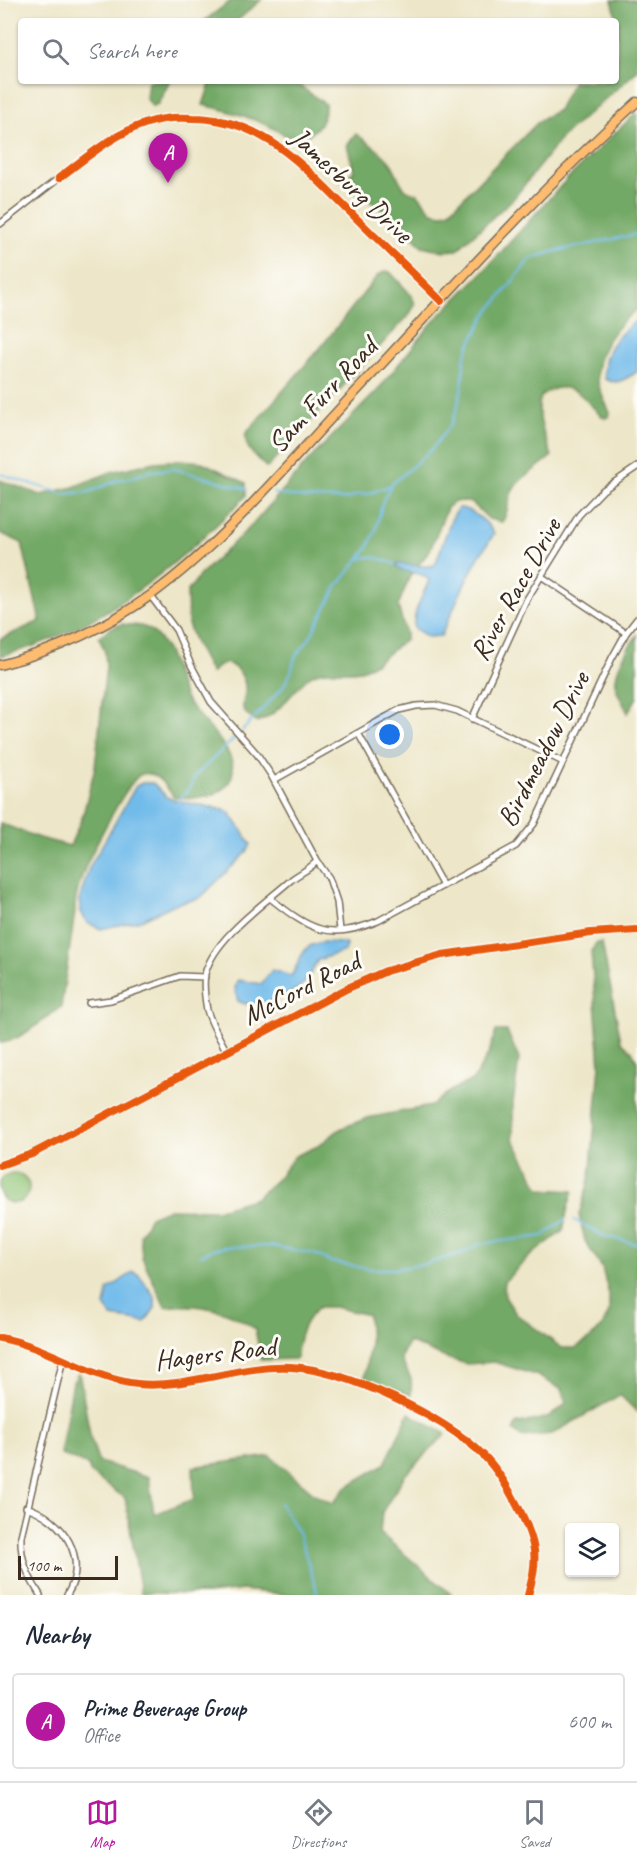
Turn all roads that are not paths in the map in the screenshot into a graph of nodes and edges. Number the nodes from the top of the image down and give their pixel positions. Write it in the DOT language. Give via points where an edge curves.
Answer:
graph roads {
  1 [pos="637,102"];
  2 [pos="0,224"];
  3 [pos="441,301"];
  4 [pos="637,467"];
  5 [pos="541,576"];
  6 [pos="150,595"];
  7 [pos="637,619"];
  8 [pos="626,633"];
  9 [pos="0,665"];
  10 [pos="472,719"];
  11 [pos="358,733"];
  12 [pos="563,762"];
  13 [pos="274,780"];
  14 [pos="317,861"];
  15 [pos="443,886"];
  16 [pos="270,898"];
  17 [pos="340,930"];
  18 [pos="637,930"];
  19 [pos="205,977"];
  20 [pos="89,1003"];
  21 [pos="227,1052"];
  22 [pos="0,1157"];
  23 [pos="10,1161"];
  24 [pos="0,1165"];
  25 [pos="0,1338"];
  26 [pos="63,1359"];
  27 [pos="26,1507"];
  28 [pos="40,1595"];
  29 [pos="67,1595"];
  30 [pos="528,1595"];
  1 -- 3 [label="main road, Sam Furr Road"];
  2 -- 3 [label="street, Jamesburg Drive" via="104,143 125,132 176,117 217,119 249,129 282,148"];
  3 -- 6 [label="main road, Sam Furr Road" via="220,534"];
  4 -- 5 [label="street, River Race Drive" via="603,490 579,515"];
  5 -- 8 [label="street"];
  5 -- 10 [label="street, River Race Drive"];
  6 -- 9 [label="main road, Sam Furr Road" via="75,638"];
  6 -- 13 [label="street" via="177,630 211,702 264,762"];
  7 -- 8 [label="street, Birdmeadow Drive"];
  8 -- 12 [label="street, Birdmeadow Drive"];
  10 -- 11 [label="street" via="435,705 416,706"];
  10 -- 12 [label="street"];
  11 -- 13 [label="street"];
  11 -- 15 [label="street"];
  12 -- 15 [label="street, Birdmeadow Drive" via="534,824 516,846"];
  13 -- 14 [label="street"];
  14 -- 16 [label="street"];
  14 -- 17 [label="street" via="334,891"];
  15 -- 17 [label="street, Birdmeadow Drive" via="378,921"];
  16 -- 17 [label="street, Birdmeadow Drive" via="314,929"];
  16 -- 19 [label="street" via="222,943"];
  18 -- 21 [label="street, McCord Road" via="591,933 405,964 348,988"];
  19 -- 20 [label="street" via="180,976 111,1000"];
  19 -- 21 [label="street" via="208,1013"];
  21 -- 23 [label="street, McCord Road" via="32,1154"];
  22 -- 23 [label="street"];
  23 -- 24 [label="street, McCord Road"];
  25 -- 26 [label="street, Hagers Road" via="22,1342"];
  26 -- 27 [label="street"];
  26 -- 30 [label="street, Hagers Road" via="107,1377 141,1385 271,1368 304,1368 372,1388 406,1404 467,1441 503,1480 533,1545 534,1568"];
  27 -- 28 [label="street" via="21,1550 27,1572"];
  27 -- 29 [label="street" via="57,1524 72,1546 75,1571"];
}
